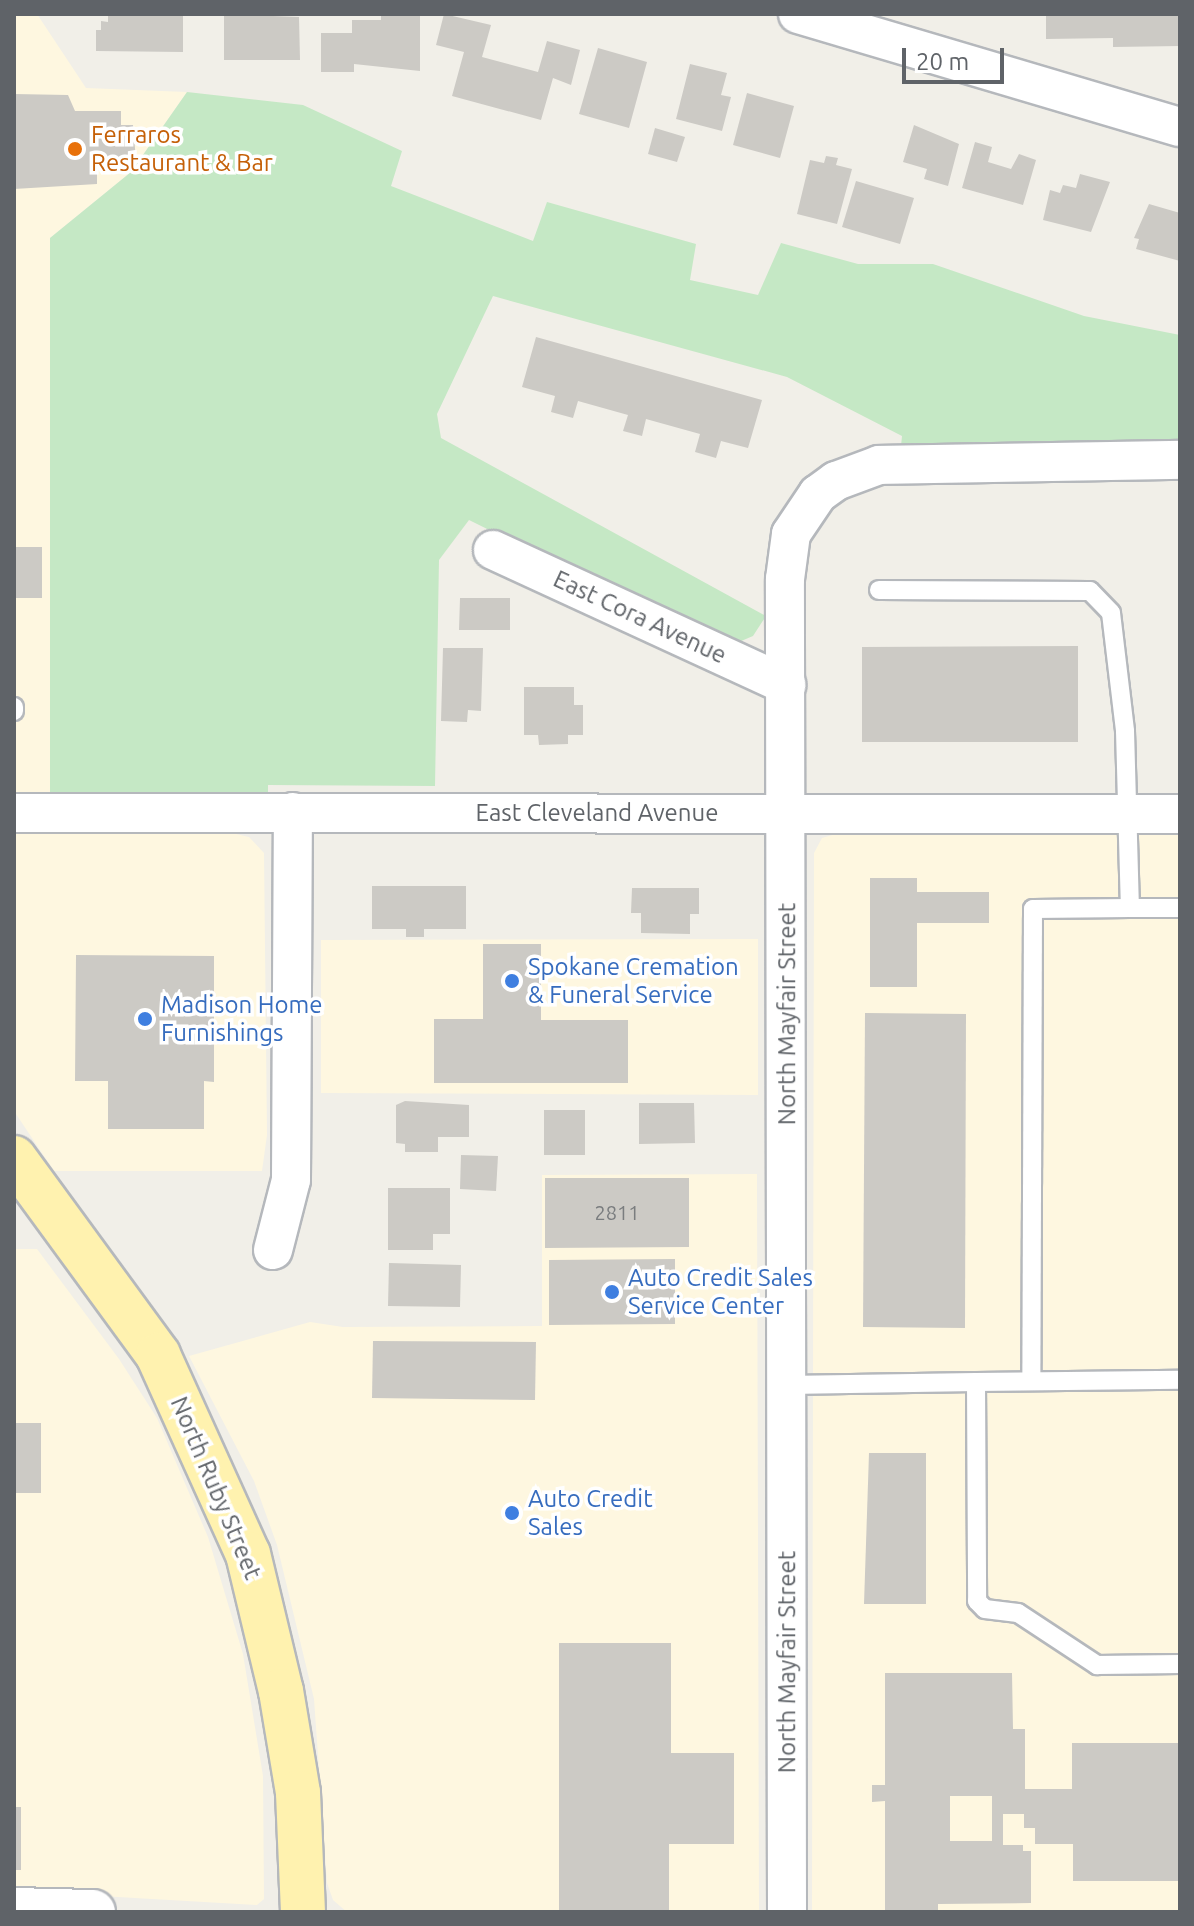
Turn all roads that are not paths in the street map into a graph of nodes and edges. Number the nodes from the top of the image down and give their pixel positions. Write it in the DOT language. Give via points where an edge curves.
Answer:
graph roads {
  1 [pos="798,14"];
  2 [pos="1180,127"];
  3 [pos="1180,460"];
  4 [pos="493,550"];
  5 [pos="879,590"];
  6 [pos="786,685"];
  7 [pos="293,812"];
  8 [pos="14,813"];
  9 [pos="787,813"];
  10 [pos="1129,814"];
  11 [pos="1180,814"];
  12 [pos="1130,908"];
  13 [pos="1180,908"];
  14 [pos="14,1158"];
  15 [pos="273,1250"];
  16 [pos="1031,1380"];
  17 [pos="1180,1380"];
  18 [pos="976,1382"];
  19 [pos="787,1385"];
  20 [pos="1180,1664"];
  21 [pos="14,1910"];
  22 [pos="93,1912"];
  23 [pos="303,1912"];
  24 [pos="787,1912"];
  1 -- 2 [label="street"];
  3 -- 6 [label="street, North Mayfair Street" via="879,465 836,481 818,494 791,534 785,579"];
  4 -- 6 [label="street, East Cora Avenue"];
  5 -- 10 [label="lane" via="1090,591 1111,613"];
  6 -- 9 [label="street, North Mayfair Street"];
  7 -- 8 [label="street, East Cleveland Avenue"];
  7 -- 9 [label="street, East Cleveland Avenue"];
  7 -- 15 [label="street" via="291,1180"];
  9 -- 10 [label="street, East Cleveland Avenue"];
  9 -- 19 [label="street, North Mayfair Street"];
  10 -- 11 [label="street, East Cleveland Avenue"];
  10 -- 12 [label="lane"];
  12 -- 13 [label="lane"];
  12 -- 16 [label="lane" via="1033,909"];
  14 -- 23 [label="main road, North Ruby Street" via="158,1355 248,1554 278,1677 298,1793"];
  16 -- 17 [label="lane"];
  16 -- 18 [label="lane"];
  18 -- 19 [label="lane"];
  18 -- 20 [label="lane" via="977,1601 985,1609 1018,1613 1097,1665"];
  19 -- 24 [label="street, North Mayfair Street"];
  21 -- 22 [label="main road"];
}
